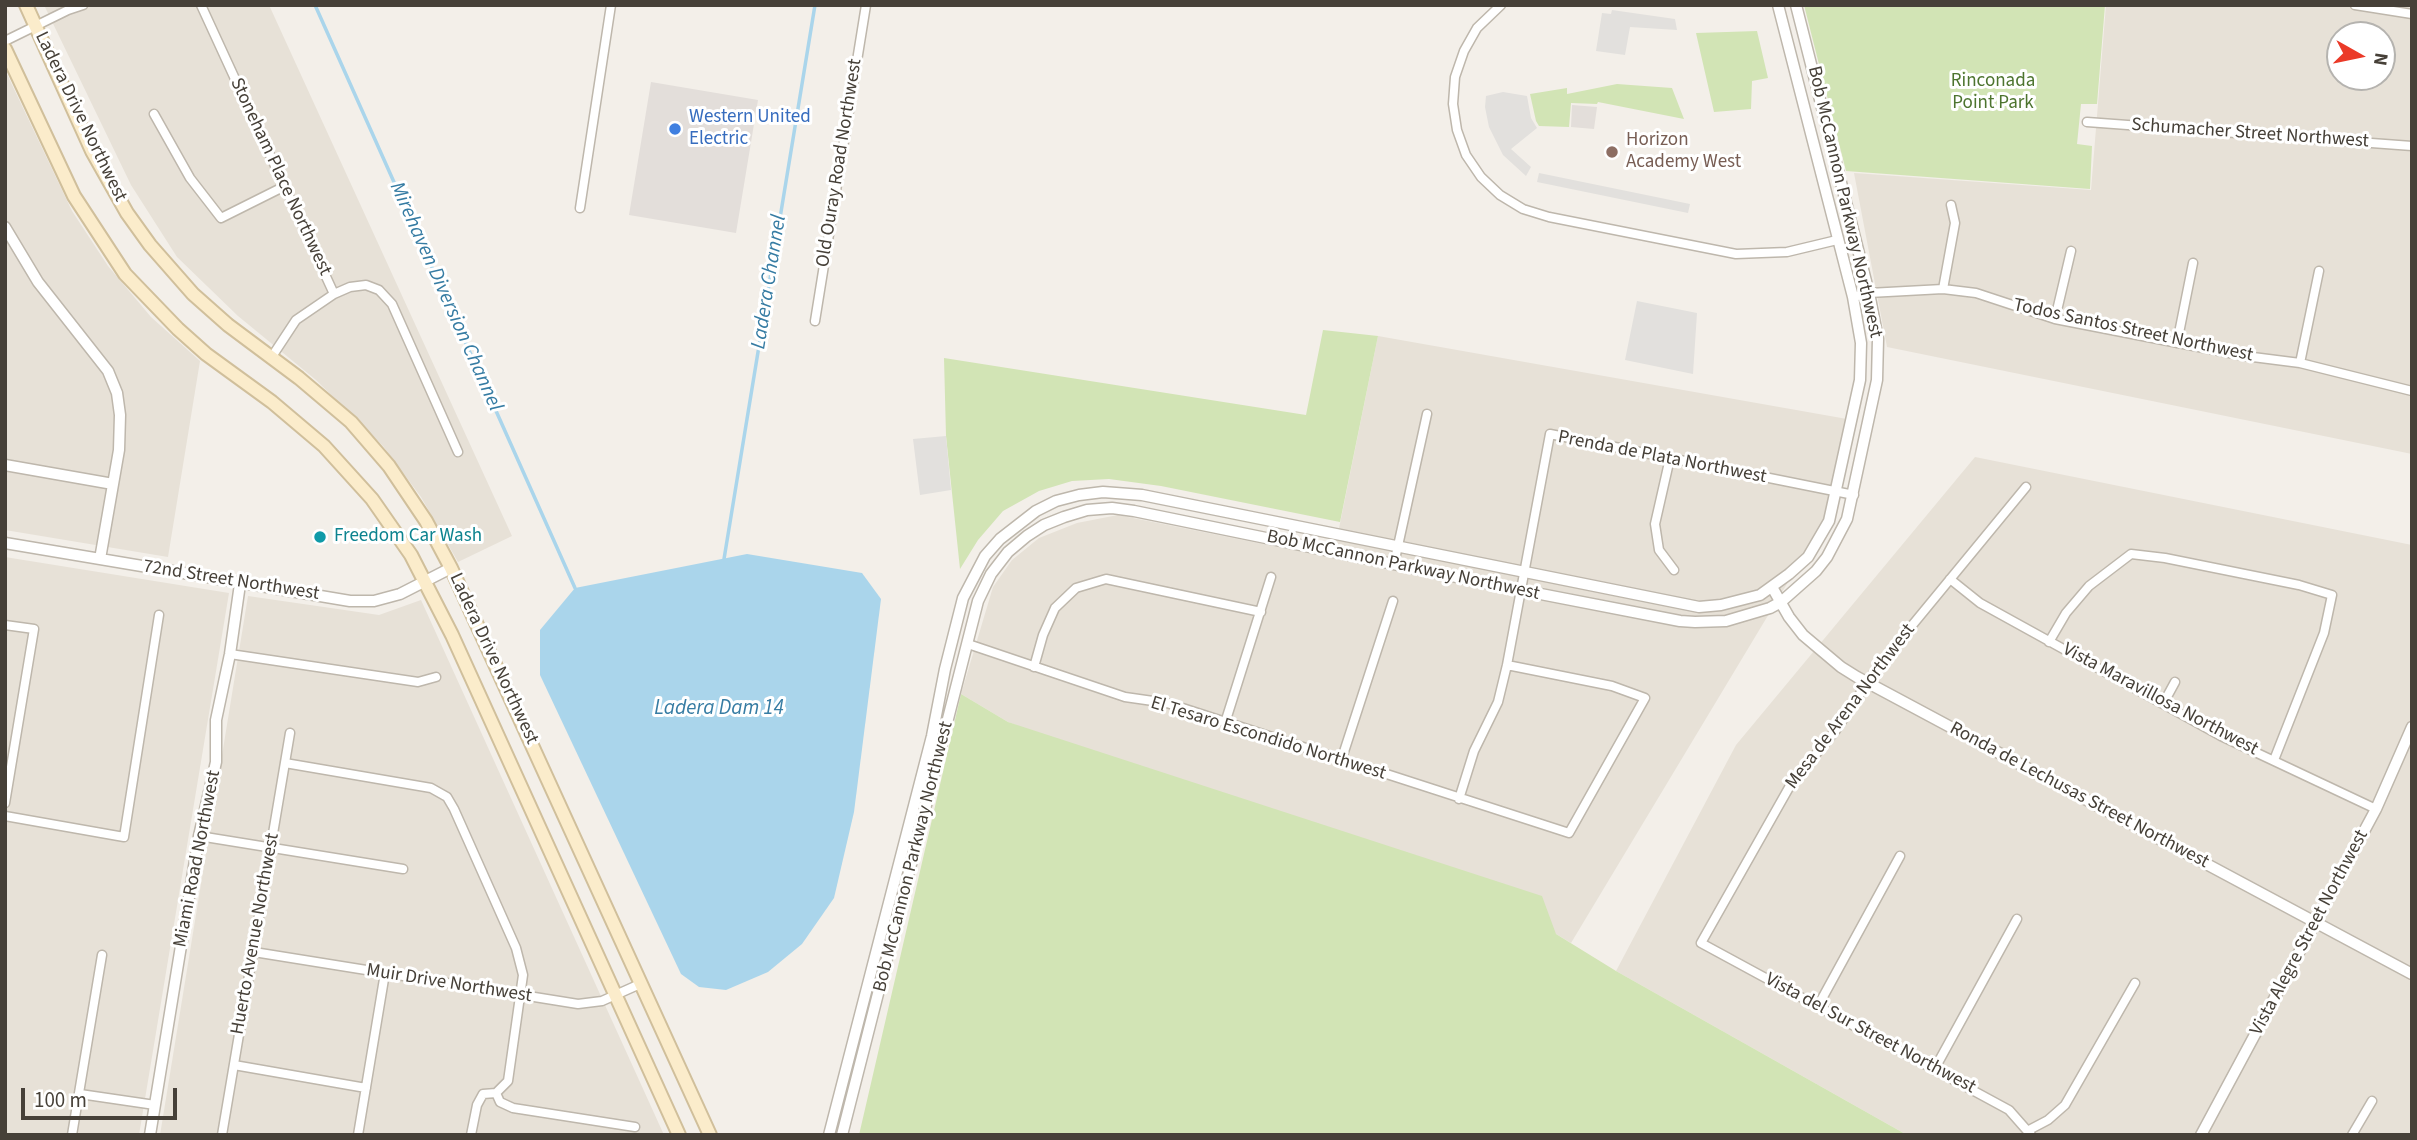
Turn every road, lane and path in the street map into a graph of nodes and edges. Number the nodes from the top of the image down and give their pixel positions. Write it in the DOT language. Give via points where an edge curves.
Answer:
graph roads {
  1 [pos="26,5"];
  2 [pos="83,5"];
  3 [pos="201,5"];
  4 [pos="611,5"];
  5 [pos="866,5"];
  6 [pos="1501,5"];
  7 [pos="1778,5"];
  8 [pos="1796,5"];
  9 [pos="2355,5"];
  10 [pos="2412,14"];
  11 [pos="35,25"];
  12 [pos="5,41"];
  13 [pos="5,49"];
  14 [pos="154,114"];
  15 [pos="2087,122"];
  16 [pos="2412,146"];
  17 [pos="283,187"];
  18 [pos="1951,205"];
  19 [pos="580,208"];
  20 [pos="5,227"];
  21 [pos="1854,236"];
  22 [pos="1838,240"];
  23 [pos="2071,251"];
  24 [pos="2193,263"];
  25 [pos="2319,271"];
  26 [pos="1943,289"];
  27 [pos="1869,293"];
  28 [pos="334,294"];
  29 [pos="1853,297"];
  30 [pos="2055,319"];
  31 [pos="815,321"];
  32 [pos="2177,343"];
  33 [pos="271,358"];
  34 [pos="2300,363"];
  35 [pos="2412,391"];
  36 [pos="1427,414"];
  37 [pos="458,452"];
  38 [pos="1670,458"];
  39 [pos="5,466"];
  40 [pos="113,484"];
  41 [pos="2026,487"];
  42 [pos="1836,492"];
  43 [pos="1854,495"];
  44 [pos="5,543"];
  45 [pos="1398,546"];
  46 [pos="100,559"];
  47 [pos="1394,565"];
  48 [pos="451,568"];
  49 [pos="1674,570"];
  50 [pos="1524,573"];
  51 [pos="1271,577"];
  52 [pos="1951,579"];
  53 [pos="425,581"];
  54 [pos="240,584"];
  55 [pos="1772,587"];
  56 [pos="1520,590"];
  57 [pos="1393,601"];
  58 [pos="1781,602"];
  59 [pos="1261,612"];
  60 [pos="159,615"];
  61 [pos="5,625"];
  62 [pos="2049,642"];
  63 [pos="968,644"];
  64 [pos="230,654"];
  65 [pos="1507,666"];
  66 [pos="1034,667"];
  67 [pos="436,677"];
  68 [pos="2175,682"];
  69 [pos="1867,683"];
  70 [pos="2163,704"];
  71 [pos="1224,723"];
  72 [pos="2412,727"];
  73 [pos="290,733"];
  74 [pos="2274,760"];
  75 [pos="1341,761"];
  76 [pos="285,763"];
  77 [pos="1459,799"];
  78 [pos="5,803"];
  79 [pos="2376,808"];
  80 [pos="5,816"];
  81 [pos="199,836"];
  82 [pos="271,847"];
  83 [pos="1900,856"];
  84 [pos="403,869"];
  85 [pos="2017,919"];
  86 [pos="2316,924"];
  87 [pos="1701,943"];
  88 [pos="254,952"];
  89 [pos="102,955"];
  90 [pos="385,973"];
  91 [pos="2412,974"];
  92 [pos="2134,983"];
  93 [pos="640,984"];
  94 [pos="615,995"];
  95 [pos="521,996"];
  96 [pos="1818,1006"];
  97 [pos="234,1065"];
  98 [pos="1934,1070"];
  99 [pos="366,1088"];
  100 [pos="496,1093"];
  101 [pos="80,1094"];
  102 [pos="2372,1101"];
  103 [pos="155,1105"];
  104 [pos="635,1127"];
  105 [pos="2030,1132"];
  106 [pos="72,1135"];
  107 [pos="150,1135"];
  108 [pos="222,1135"];
  109 [pos="358,1135"];
  110 [pos="471,1135"];
  111 [pos="679,1135"];
  112 [pos="710,1135"];
  113 [pos="829,1135"];
  114 [pos="842,1135"];
  115 [pos="2201,1135"];
  116 [pos="2352,1135"];
  1 -- 11 [label="main road, Ladera Drive Northwest"];
  2 -- 11 [label="street"];
  3 -- 17 [label="street, Stoneham Place Northwest"];
  4 -- 19 [label="street"];
  5 -- 31 [label="street, Old Ouray Road Northwest"];
  6 -- 22 [label="street" via="1470,39 1455,77 1454,117 1466,155 1490,187 1523,209 1549,217 1736,254 1787,252"];
  7 -- 22 [label="street, Bob McCannon Parkway Northwest"];
  8 -- 21 [label="street, Bob McCannon Parkway Northwest"];
  9 -- 10 [label="street"];
  11 -- 12 [label="street"];
  11 -- 33 [label="main road, Ladera Drive Northwest" via="92,151 149,246 193,294"];
  13 -- 53 [label="main road, Ladera Drive Northwest" via="74,196 125,274 187,338 294,420 350,472 393,527"];
  14 -- 17 [label="street" via="190,178 221,218"];
  15 -- 16 [label="street, Schumacher Street Northwest"];
  17 -- 28 [label="street, Stoneham Place Northwest"];
  18 -- 26 [label="street" via="1955,223"];
  20 -- 40 [label="street" via="38,282 108,371 120,415"];
  21 -- 22 [label="street"];
  21 -- 27 [label="street, Bob McCannon Parkway Northwest"];
  22 -- 29 [label="street, Bob McCannon Parkway Northwest"];
  23 -- 30 [label="street"];
  24 -- 32 [label="street"];
  25 -- 34 [label="street"];
  26 -- 27 [label="street, Todos Santos Street Northwest"];
  26 -- 30 [label="street, Todos Santos Street Northwest" via="1976,293"];
  27 -- 29 [label="street, Todos Santos Street Northwest"];
  27 -- 43 [label="street, Bob McCannon Parkway Northwest" via="1878,339 1877,380"];
  28 -- 33 [label="street" via="296,320"];
  28 -- 37 [label="street, Stoneham Place Northwest" via="366,285 379,290 392,304"];
  29 -- 42 [label="street, Bob McCannon Parkway Northwest" via="1861,343 1860,380"];
  30 -- 32 [label="street, Todos Santos Street Northwest"];
  32 -- 34 [label="street, Todos Santos Street Northwest"];
  33 -- 48 [label="main road, Ladera Drive Northwest" via="329,401 368,440 410,494"];
  34 -- 35 [label="street, Todos Santos Street Northwest"];
  36 -- 45 [label="street"];
  38 -- 42 [label="street, Prenda de Plata Northwest"];
  38 -- 49 [label="street" via="1655,524 1659,550"];
  38 -- 50 [label="street, Prenda de Plata Northwest" via="1550,434"];
  39 -- 40 [label="street"];
  40 -- 46 [label="street"];
  41 -- 52 [label="street, Mesa de Arena Northwest"];
  42 -- 43 [label="street, Prenda de Plata Northwest"];
  42 -- 55 [label="street, Bob McCannon Parkway Northwest" via="1829,521 1808,557"];
  43 -- 58 [label="street, Bob McCannon Parkway Northwest" via="1828,557"];
  44 -- 46 [label="street, 72nd Street Northwest"];
  45 -- 47 [label="street"];
  45 -- 50 [label="street, Bob McCannon Parkway Northwest"];
  45 -- 113 [label="street, Bob McCannon Parkway Northwest" via="1142,495 1103,492 1056,501 1017,523 1000,539 985,556 963,598"];
  46 -- 54 [label="street, 72nd Street Northwest"];
  47 -- 56 [label="street, Bob McCannon Parkway Northwest"];
  47 -- 63 [label="street, Bob McCannon Parkway Northwest" via="1134,511 1087,510 1044,525 1008,552 978,601"];
  48 -- 53 [label="street, 72nd Street Northwest"];
  48 -- 93 [label="main road, Ladera Drive Northwest"];
  50 -- 55 [label="street, Bob McCannon Parkway Northwest" via="1699,607 1760,595"];
  50 -- 56 [label="street, Prenda de Plata Northwest"];
  51 -- 59 [label="street"];
  52 -- 62 [label="street, Vista Maravillosa Northwest" via="1980,603"];
  52 -- 69 [label="street, Mesa de Arena Northwest"];
  53 -- 54 [label="street, 72nd Street Northwest" via="374,601"];
  53 -- 94 [label="main road, Ladera Drive Northwest"];
  54 -- 64 [label="street, Miami Road Northwest"];
  55 -- 58 [label="street, Ronda de Lechusas Street Northwest"];
  56 -- 58 [label="street, Bob McCannon Parkway Northwest" via="1702,623 1742,617"];
  56 -- 65 [label="street, Prenda de Plata Northwest"];
  57 -- 75 [label="street"];
  58 -- 69 [label="street, Ronda de Lechusas Street Northwest" via="1815,646"];
  59 -- 66 [label="street" via="1106,579 1076,588 1055,608"];
  59 -- 71 [label="street"];
  60 -- 80 [label="street" via="124,837"];
  61 -- 78 [label="street" via="34,629"];
  62 -- 70 [label="street, Vista Maravillosa Northwest"];
  62 -- 74 [label="street" via="2089,586 2131,554 2332,595 2325,634"];
  63 -- 66 [label="street, El Tesaro Escondido Northwest"];
  63 -- 114 [label="street, Bob McCannon Parkway Northwest"];
  64 -- 67 [label="street" via="418,682"];
  64 -- 81 [label="street, Miami Road Northwest" via="216,720 216,762"];
  65 -- 77 [label="street, Prenda de Plata Northwest" via="1498,702 1474,751"];
  65 -- 77 [label="street, El Tesaro Escondido Northwest" via="1612,686 1645,698 1569,833"];
  66 -- 71 [label="street, El Tesaro Escondido Northwest"];
  68 -- 70 [label="street"];
  69 -- 86 [label="street, Ronda de Lechusas Street Northwest"];
  69 -- 87 [label="street, Mesa de Arena Northwest" via="1836,730 1791,783"];
  70 -- 74 [label="street, Vista Maravillosa Northwest"];
  71 -- 75 [label="street, El Tesaro Escondido Northwest"];
  72 -- 79 [label="street, Vista Alegre Street Northwest"];
  73 -- 76 [label="street, Huerto Avenue Northwest"];
  74 -- 79 [label="street, Vista Maravillosa Northwest"];
  75 -- 77 [label="street, El Tesaro Escondido Northwest"];
  76 -- 82 [label="street, Huerto Avenue Northwest"];
  76 -- 95 [label="street" via="420,785 447,797 519,955"];
  79 -- 86 [label="street, Vista Alegre Street Northwest"];
  81 -- 82 [label="street"];
  81 -- 103 [label="street, Miami Road Northwest"];
  82 -- 84 [label="street"];
  82 -- 88 [label="street, Huerto Avenue Northwest"];
  83 -- 96 [label="street"];
  85 -- 98 [label="street"];
  86 -- 91 [label="street, Ronda de Lechusas Street Northwest"];
  86 -- 115 [label="street, Vista Alegre Street Northwest"];
  87 -- 96 [label="street, Vista del Sur Street Northwest"];
  88 -- 90 [label="street, Muir Drive Northwest"];
  88 -- 97 [label="street, Huerto Avenue Northwest"];
  89 -- 101 [label="street"];
  90 -- 95 [label="street, Muir Drive Northwest"];
  90 -- 99 [label="street"];
  92 -- 105 [label="street" via="2065,1105"];
  93 -- 94 [label="street, Muir Drive Northwest"];
  93 -- 112 [label="main road, Ladera Drive Northwest"];
  94 -- 95 [label="street, Muir Drive Northwest" via="579,1004"];
  94 -- 111 [label="main road, Ladera Drive Northwest"];
  95 -- 100 [label="street" via="508,1082"];
  96 -- 98 [label="street, Vista del Sur Street Northwest"];
  97 -- 99 [label="street"];
  97 -- 108 [label="street, Huerto Avenue Northwest"];
  98 -- 105 [label="street, Vista del Sur Street Northwest" via="2009,1110"];
  99 -- 109 [label="street"];
  100 -- 104 [label="street" via="500,1102 513,1108"];
  100 -- 110 [label="street" via="483,1094 477,1104"];
  101 -- 103 [label="street"];
  101 -- 106 [label="street"];
  102 -- 116 [label="street"];
  103 -- 107 [label="street, Miami Road Northwest"];
}
